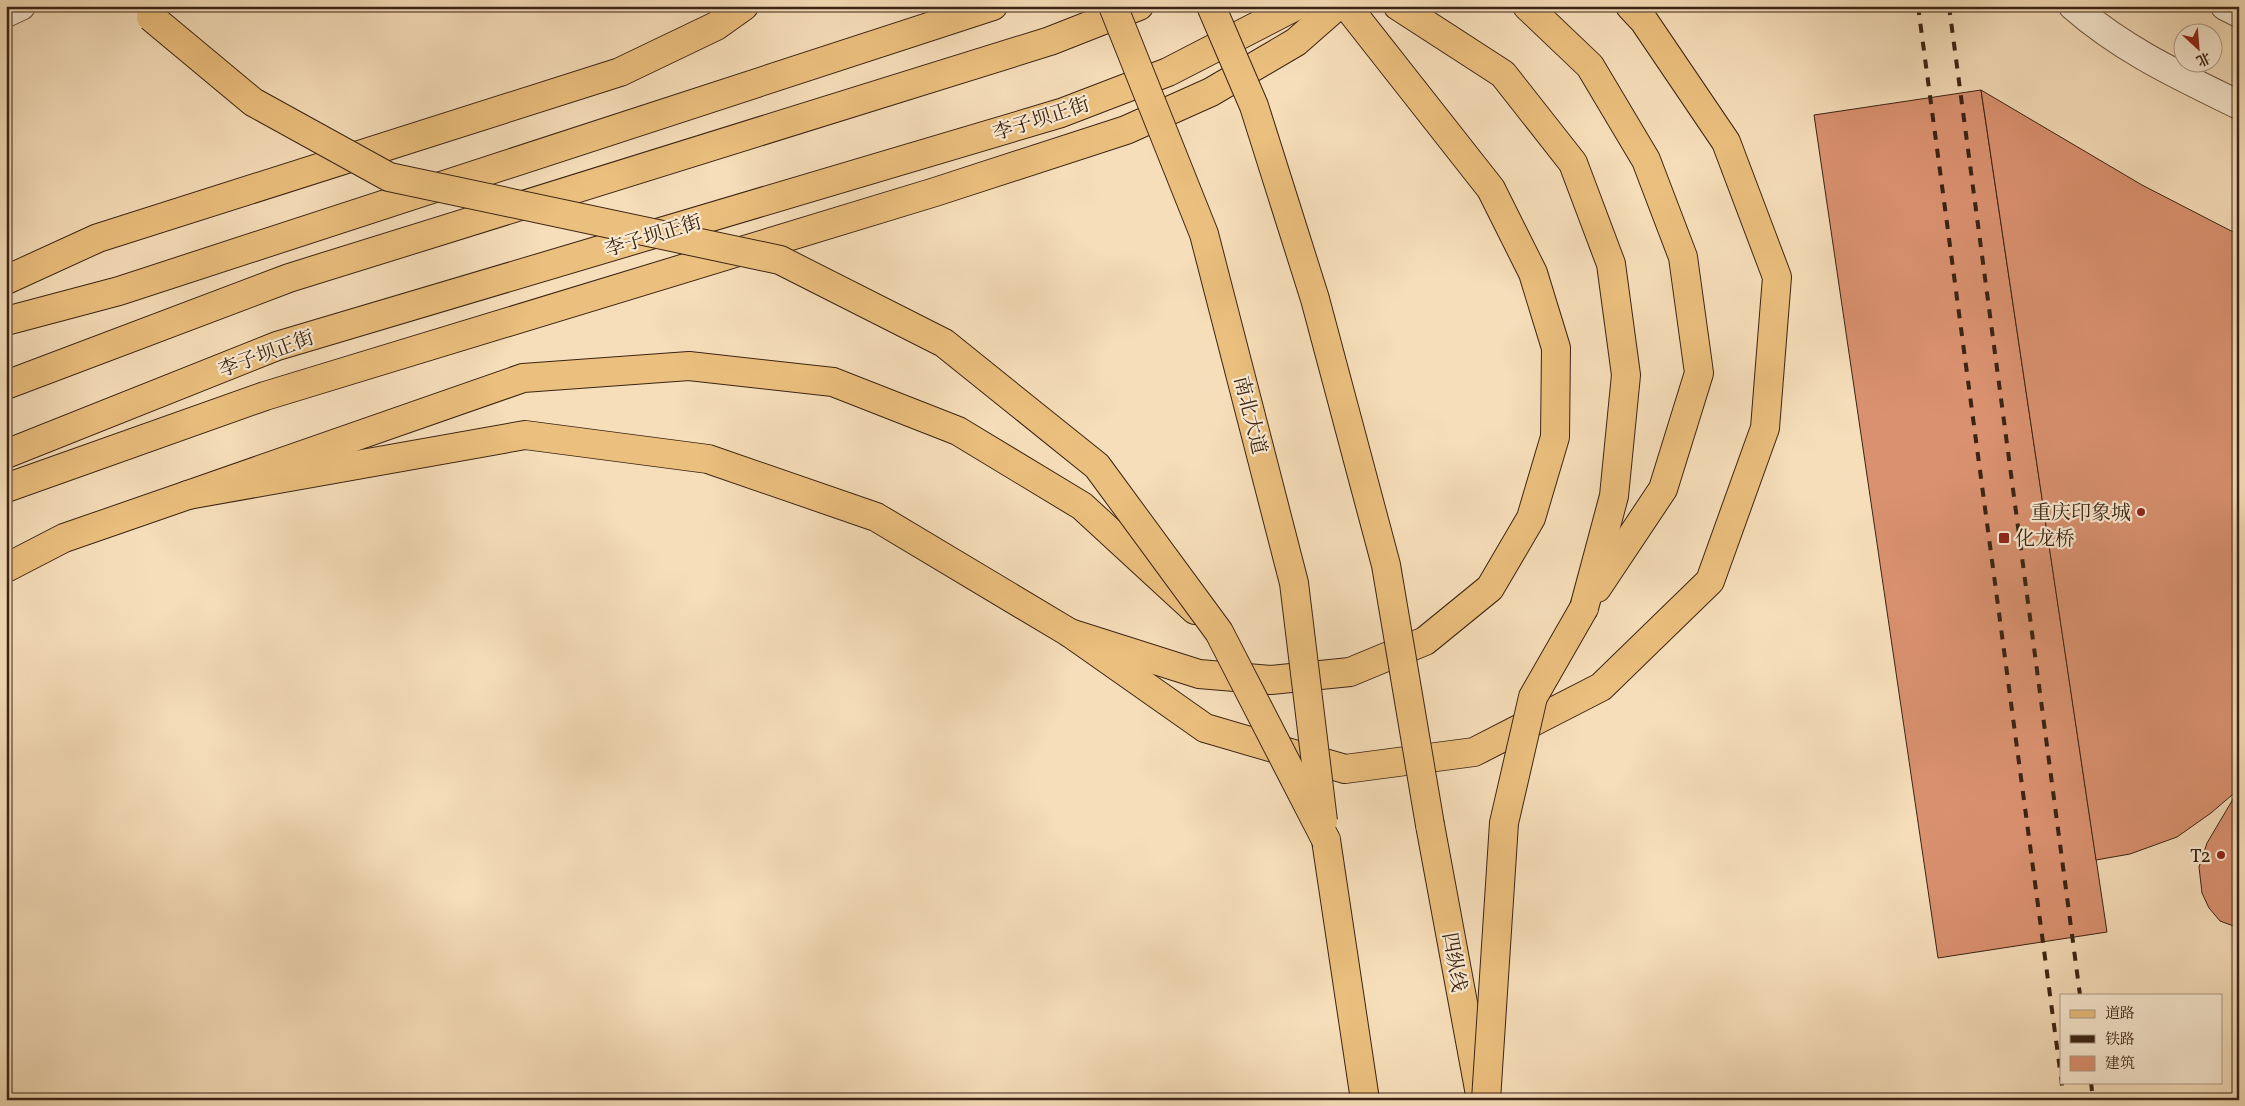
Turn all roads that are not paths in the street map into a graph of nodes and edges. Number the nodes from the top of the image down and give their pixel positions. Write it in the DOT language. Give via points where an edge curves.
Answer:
graph roads {
  1 [pos="21,6"];
  2 [pos="744,6"];
  3 [pos="993,6"];
  4 [pos="1113,6"];
  5 [pos="1139,6"];
  6 [pos="1211,6"];
  7 [pos="1296,6"];
  8 [pos="1337,6"];
  9 [pos="1346,6"];
  10 [pos="1398,6"];
  11 [pos="1527,6"];
  12 [pos="1630,6"];
  13 [pos="2073,6"];
  14 [pos="2225,6"];
  15 [pos="6,13"];
  16 [pos="2239,13"];
  17 [pos="152,17"];
  18 [pos="2239,105"];
  19 [pos="6,280"];
  20 [pos="6,321"];
  21 [pos="6,386"];
  22 [pos="6,454"];
  23 [pos="6,488"];
  24 [pos="188,495"];
  25 [pos="6,568"];
  26 [pos="1584,608"];
  27 [pos="1219,632"];
  28 [pos="1070,633"];
  29 [pos="1326,840"];
  30 [pos="1365,1100"];
  31 [pos="1481,1100"];
  32 [pos="1486,1100"];
  1 -- 15 [label="street"];
  2 -- 19 [label="main road" via="716,26 620,72 98,238"];
  3 -- 20 [label="main road, bridge" via="119,291"];
  4 -- 29 [label="main road, 南北大道, bridge" via="1204,234 1294,583"];
  5 -- 21 [label="main road" via="1050,41 290,278"];
  6 -- 31 [label="main road, 四纵线, bridge" via="1254,106 1318,308 1386,565"];
  7 -- 22 [label="main road, 李子坝正街" via="1168,72 1062,113 277,346"];
  8 -- 23 [label="main road, bridge" via="1296,42 1211,92 1126,130 935,192 265,396"];
  9 -- 28 [label="main road, bridge" via="1492,189 1534,273 1556,348 1556,427 1531,518 1490,588 1425,641 1350,672 1271,680 1199,674"];
  10 -- 26 [label="main road" via="1503,74 1573,163 1611,264 1626,375 1614,496"];
  11 -- 26 [label="main road" via="1590,66 1646,160 1683,257 1699,373 1663,489"];
  12 -- 28 [label="main road, bridge" via="1644,21 1726,142 1777,276 1765,428 1710,581 1600,687 1474,752 1345,769 1204,728"];
  13 -- 18 [label="street" via="2094,25 2151,62"];
  14 -- 16 [label="street"];
  17 -- 27 [label="main road, bridge" via="253,102 389,177 780,260 944,343 1096,466"];
  24 -- 25 [label="main road" via="64,538"];
  24 -- 27 [label="main road, bridge" via="523,378 689,366 833,382 958,431 1082,506"];
  24 -- 28 [label="main road" via="525,435 708,459 876,516"];
  26 -- 32 [label="main road, bridge" via="1533,697 1504,823"];
  27 -- 29 [label="main road, bridge"];
  29 -- 30 [label="main road"];
}
